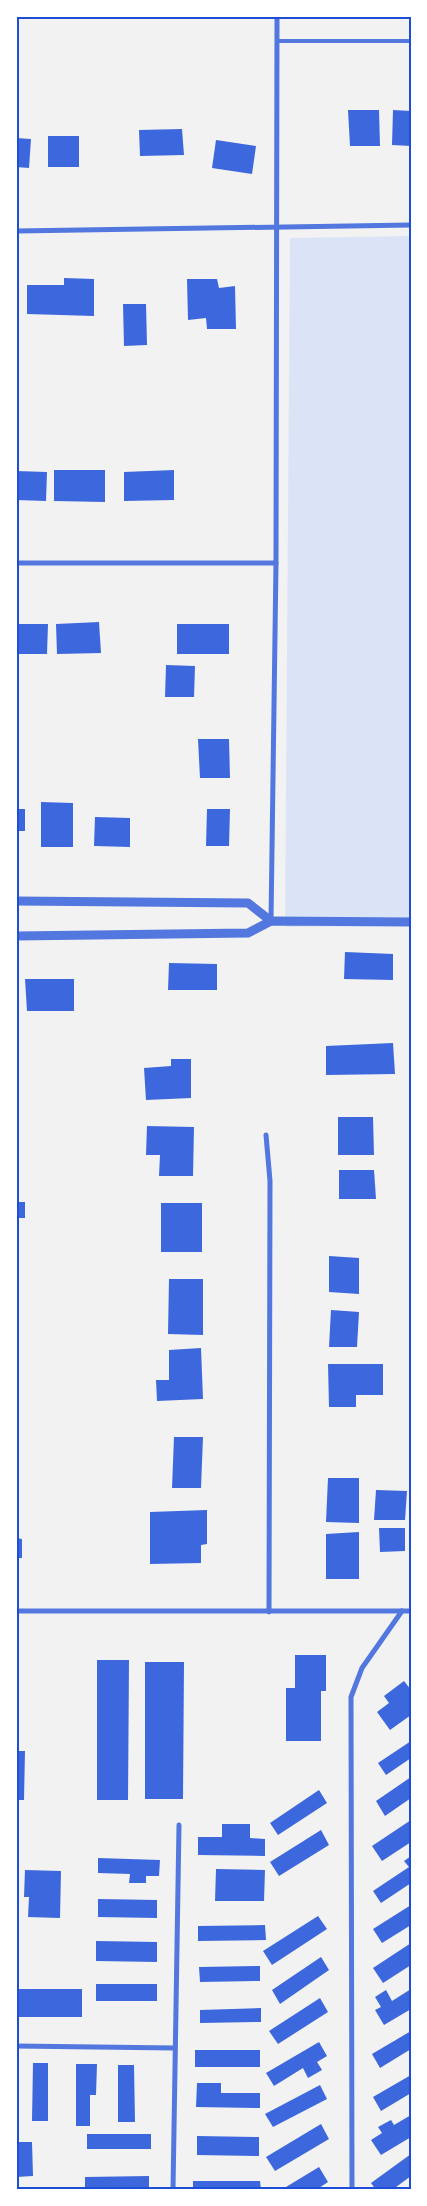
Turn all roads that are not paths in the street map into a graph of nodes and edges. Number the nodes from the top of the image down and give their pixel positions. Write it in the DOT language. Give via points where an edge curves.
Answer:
graph roads {
  1 [pos="277,16"];
  2 [pos="277,41"];
  3 [pos="411,41"];
  4 [pos="411,225"];
  5 [pos="276,227"];
  6 [pos="16,231"];
  7 [pos="16,563"];
  8 [pos="276,563"];
  9 [pos="16,901"];
  10 [pos="271,921"];
  11 [pos="411,922"];
  12 [pos="16,936"];
  13 [pos="266,1135"];
  14 [pos="402,1611"];
  15 [pos="411,1611"];
  16 [pos="16,1612"];
  17 [pos="269,1612"];
  18 [pos="179,1825"];
  19 [pos="16,2046"];
  20 [pos="175,2048"];
  21 [pos="173,2190"];
  22 [pos="352,2190"];
  1 -- 2 [label="street"];
  2 -- 3 [label="lane"];
  2 -- 5 [label="street"];
  4 -- 5 [label="street"];
  5 -- 6 [label="street"];
  5 -- 8 [label="street"];
  7 -- 8 [label="street"];
  8 -- 10 [label="street"];
  9 -- 10 [label="street" via="248,903"];
  10 -- 11 [label="street"];
  10 -- 12 [label="street" via="248,933"];
  13 -- 17 [label="street" via="270,1181"];
  14 -- 15 [label="street"];
  14 -- 17 [label="street"];
  14 -- 22 [label="street" via="362,1668 351,1697"];
  16 -- 17 [label="street"];
  18 -- 20 [label="street"];
  19 -- 20 [label="street"];
  20 -- 21 [label="street"];
}
